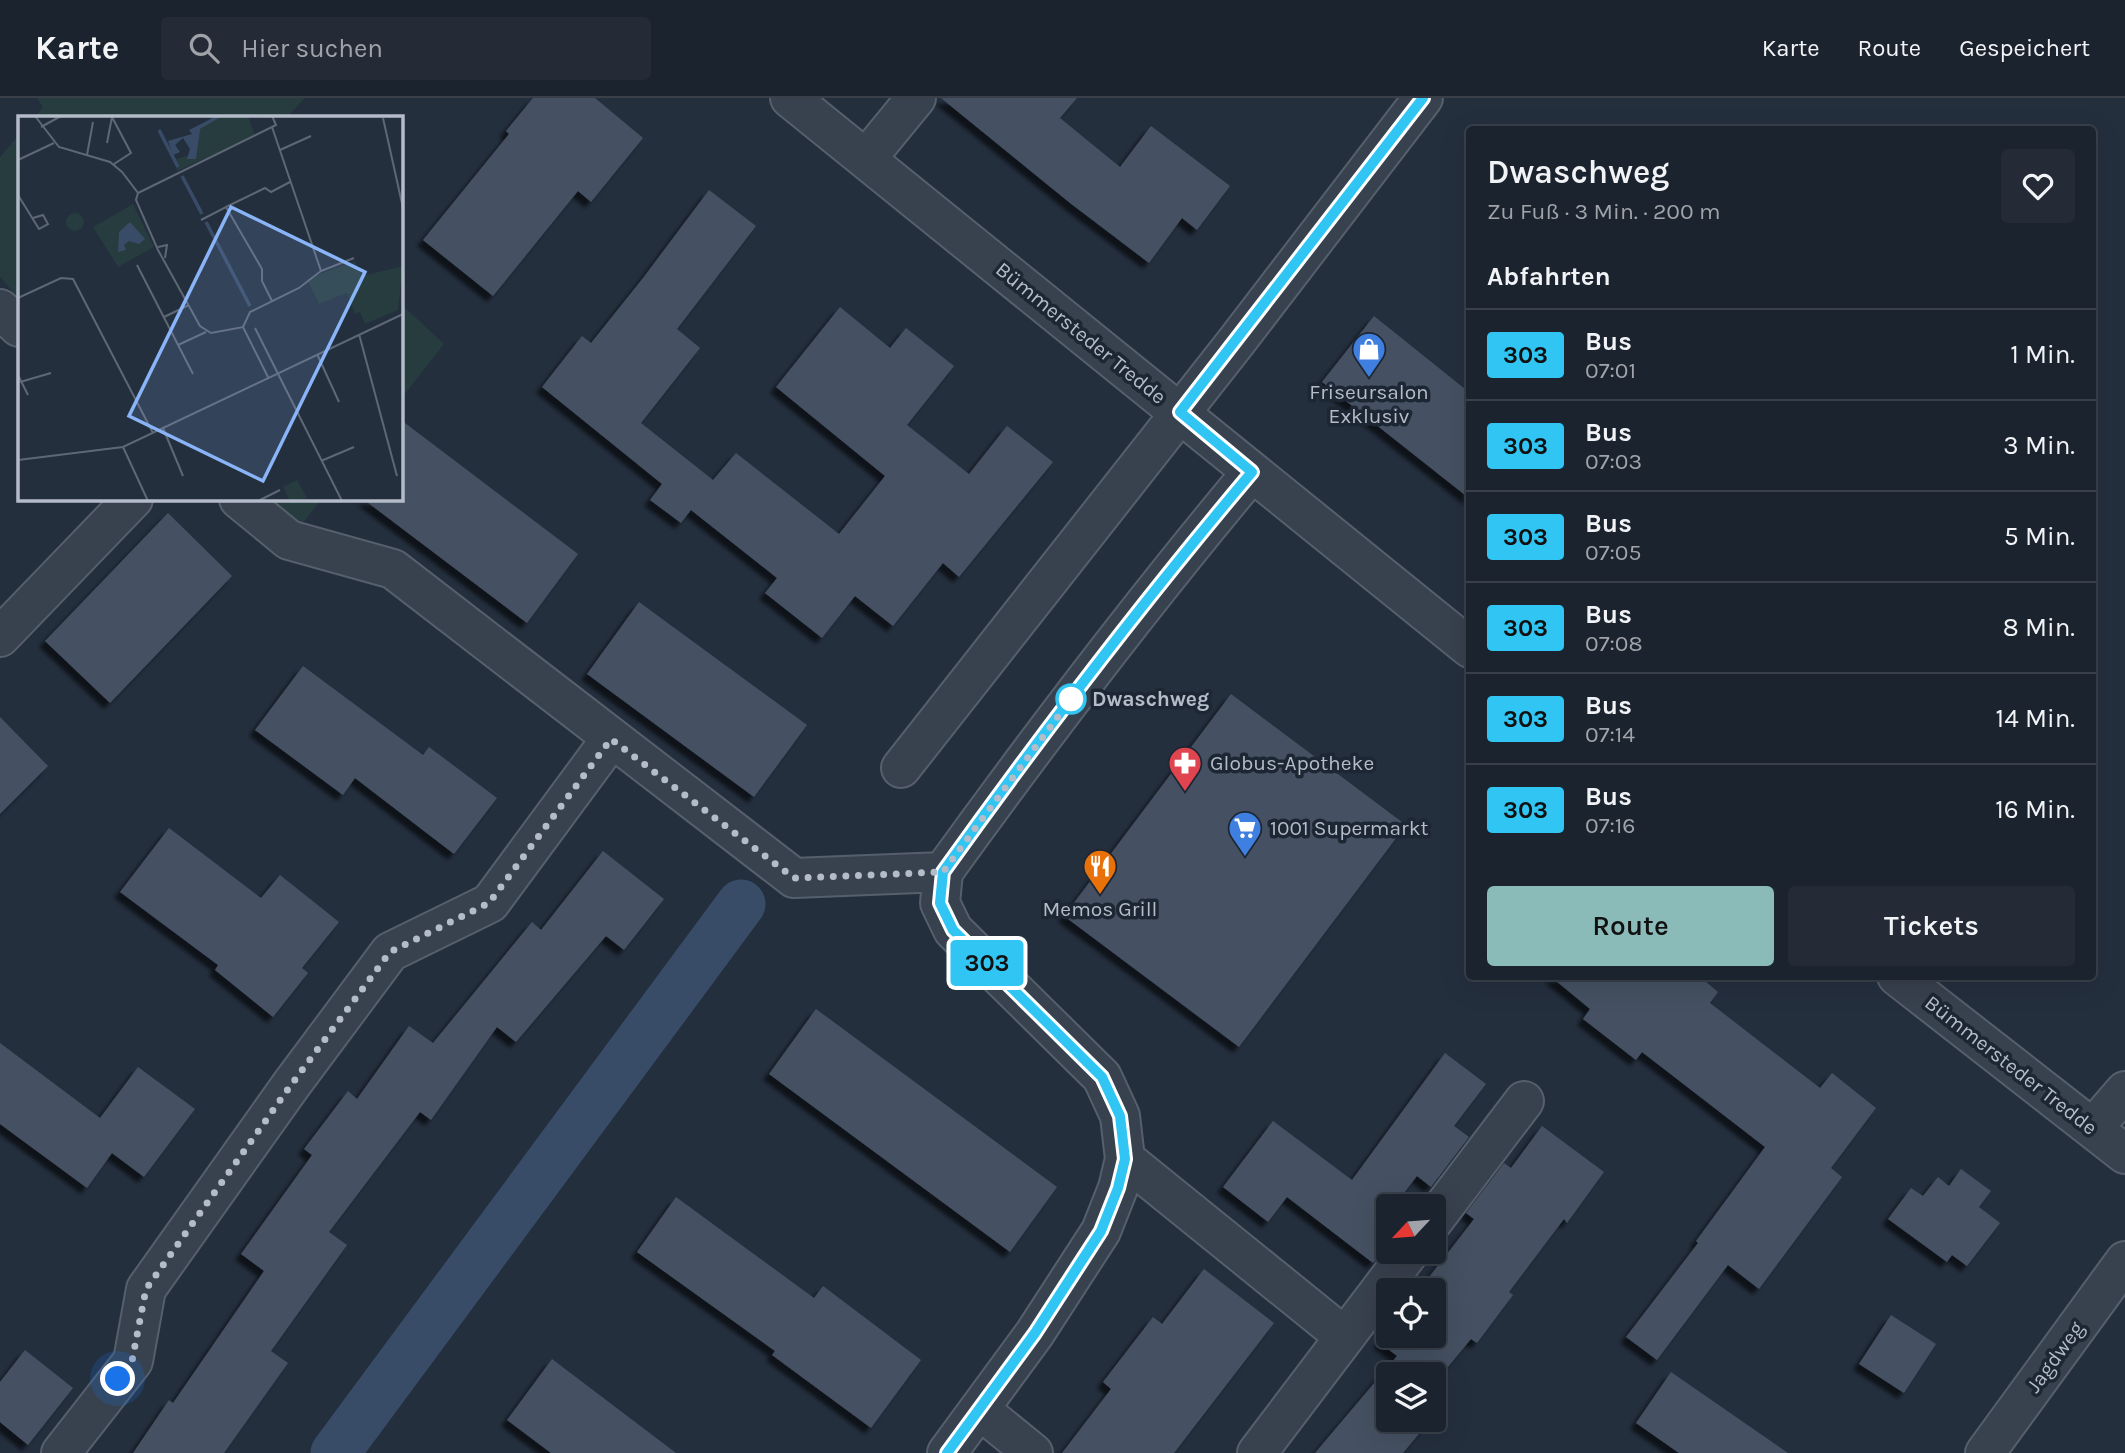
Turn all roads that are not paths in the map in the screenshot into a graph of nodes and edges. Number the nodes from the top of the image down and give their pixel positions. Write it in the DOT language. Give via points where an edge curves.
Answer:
graph roads {
  1 [pos="790,98"];
  2 [pos="916,98"];
  3 [pos="1423,98"];
  4 [pos="866,159"];
  5 [pos="0,309"];
  6 [pos="18,326"];
  7 [pos="1180,412"];
  8 [pos="1252,472"];
  9 [pos="132,500"];
  10 [pos="240,500"];
  11 [pos="0,637"];
  12 [pos="1466,645"];
  13 [pos="611,739"];
  14 [pos="901,768"];
  15 [pos="943,872"];
  16 [pos="1902,980"];
  17 [pos="2125,1091"];
  18 [pos="1524,1101"];
  19 [pos="2093,1128"];
  20 [pos="2125,1154"];
  21 [pos="1125,1159"];
  22 [pos="1446,1204"];
  23 [pos="2125,1261"];
  24 [pos="1400,1264"];
  25 [pos="1345,1337"];
  26 [pos="979,1409"];
  27 [pos="61,1453"];
  28 [pos="947,1453"];
  29 [pos="1033,1453"];
  30 [pos="1257,1453"];
  31 [pos="1985,1453"];
  1 -- 4 [label="street, Bümmersteder Tredde"];
  2 -- 4 [label="street"];
  3 -- 7 [label="street"];
  4 -- 7 [label="street, Bümmersteder Tredde"];
  5 -- 6 [label="street"];
  7 -- 8 [label="street, Bümmersteder Tredde"];
  7 -- 14 [label="street"];
  8 -- 12 [label="street, Bümmersteder Tredde"];
  8 -- 15 [label="street" via="1058,714"];
  9 -- 11 [label="street"];
  10 -- 13 [label="street" via="289,540 393,569"];
  13 -- 15 [label="street" via="794,878"];
  13 -- 27 [label="street" via="489,903 390,952 146,1289 132,1361"];
  15 -- 21 [label="street" via="940,903 953,930 1102,1077 1120,1116"];
  16 -- 19 [label="street, Bümmersteder Tredde"];
  17 -- 19 [label="street"];
  18 -- 22 [label="street"];
  19 -- 20 [label="street, Bümmersteder Tredde"];
  21 -- 25 [label="street"];
  21 -- 26 [label="street" via="1101,1231"];
  23 -- 31 [label="street, Jagdweg"];
  24 -- 25 [label="street"];
  25 -- 30 [label="street"];
  26 -- 28 [label="street"];
  26 -- 29 [label="street"];
}
